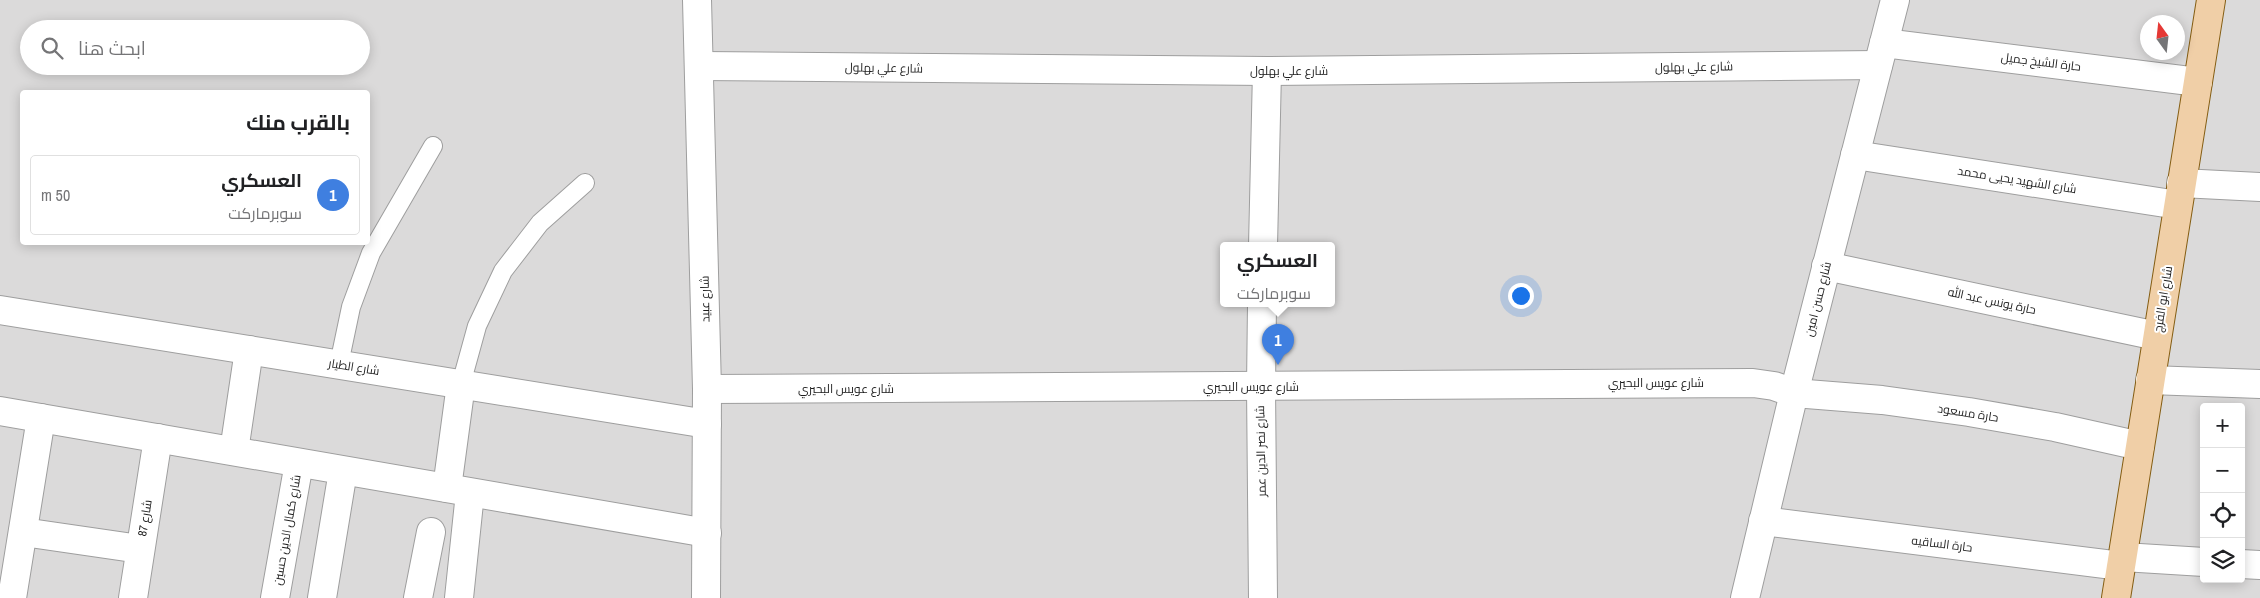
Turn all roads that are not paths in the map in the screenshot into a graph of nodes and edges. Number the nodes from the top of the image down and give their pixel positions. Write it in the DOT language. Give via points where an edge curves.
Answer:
graph roads {
  1 [pos="697,0"];
  2 [pos="1895,0"];
  3 [pos="2211,0"];
  4 [pos="1881,54"];
  5 [pos="700,66"];
  6 [pos="1267,71"];
  7 [pos="2198,82"];
  8 [pos="434,146"];
  9 [pos="1855,155"];
  10 [pos="585,183"];
  11 [pos="2260,187"];
  12 [pos="2180,194"];
  13 [pos="1264,242"];
  14 [pos="1826,266"];
  15 [pos="1262,307"];
  16 [pos="0,310"];
  17 [pos="2157,336"];
  18 [pos="249,350"];
  19 [pos="339,364"];
  20 [pos="2150,380"];
  21 [pos="461,384"];
  22 [pos="2260,384"];
  23 [pos="1261,387"];
  24 [pos="707,389"];
  25 [pos="1794,393"];
  26 [pos="0,411"];
  27 [pos="41,418"];
  28 [pos="707,424"];
  29 [pos="158,438"];
  30 [pos="2140,446"];
  31 [pos="234,451"];
  32 [pos="299,463"];
  33 [pos="343,470"];
  34 [pos="458,491"];
  35 [pos="1763,522"];
  36 [pos="23,532"];
  37 [pos="431,532"];
  38 [pos="707,533"];
  39 [pos="140,549"];
  40 [pos="2122,561"];
  41 [pos="2200,562"];
  42 [pos="2245,564"];
  43 [pos="2260,565"];
  44 [pos="12,598"];
  45 [pos="133,598"];
  46 [pos="275,598"];
  47 [pos="322,598"];
  48 [pos="418,598"];
  49 [pos="459,598"];
  50 [pos="706,598"];
  51 [pos="1263,598"];
  52 [pos="1745,598"];
  53 [pos="2116,598"];
  1 -- 5 [label="street, شارع عبيد"];
  2 -- 4 [label="street, شارع حسن امين"];
  3 -- 7 [label="main road, شارع ابو الفرج"];
  4 -- 6 [label="street, شارع علي بهلول"];
  4 -- 7 [label="street, حارة الشيخ جميل"];
  4 -- 9 [label="street, شارع حسن امين"];
  5 -- 6 [label="street, شارع علي بهلول"];
  5 -- 24 [label="street, شارع عبيد"];
  6 -- 13 [label="street"];
  7 -- 12 [label="main road, شارع ابو الفرج"];
  8 -- 19 [label="lane" via="372,253 351,307"];
  9 -- 12 [label="street, شارع الشهيد يحيى محمد"];
  9 -- 14 [label="street, شارع حسن امين"];
  10 -- 21 [label="lane" via="540,223 503,271 477,326"];
  11 -- 12 [label="street, شارع الشهيد يحيى محمد"];
  12 -- 17 [label="main road, شارع ابو الفرج"];
  14 -- 17 [label="street, حارة يونس عبد الله"];
  14 -- 25 [label="street, شارع حسن امين"];
  15 -- 23 [label="street, شارع نصر الدين عمر"];
  16 -- 18 [label="street, شارع الطيار"];
  17 -- 20 [label="main road, شارع ابو الفرج"];
  18 -- 19 [label="street, شارع الطيار"];
  18 -- 31 [label="street"];
  19 -- 21 [label="street, شارع الطيار"];
  20 -- 22 [label="street"];
  20 -- 30 [label="main road, شارع ابو الفرج"];
  21 -- 28 [label="street, شارع الطيار"];
  21 -- 34 [label="street"];
  23 -- 24 [label="street, شارع عويس البحيري"];
  23 -- 25 [label="street, شارع عويس البحيري" via="1753,383"];
  23 -- 51 [label="street, شارع نصر الدين عمر"];
  24 -- 28 [label="street, شارع عبيد"];
  25 -- 30 [label="street, حارة مسعود" via="1882,400 1969,412"];
  25 -- 35 [label="street, شارع حسن امين"];
  26 -- 27 [label="street"];
  27 -- 29 [label="street"];
  27 -- 36 [label="street"];
  28 -- 38 [label="street, شارع عبيد"];
  29 -- 31 [label="street"];
  29 -- 39 [label="street, شارع 87"];
  30 -- 40 [label="main road, شارع ابو الفرج"];
  31 -- 32 [label="street"];
  32 -- 33 [label="street"];
  32 -- 46 [label="street, شارع كمال الدين حسين"];
  33 -- 34 [label="street"];
  33 -- 47 [label="street"];
  34 -- 38 [label="street"];
  34 -- 49 [label="street"];
  35 -- 40 [label="street, حارة الساقيه"];
  35 -- 52 [label="street, شارع حسن امين"];
  36 -- 39 [label="street"];
  36 -- 44 [label="street"];
  37 -- 48 [label="street"];
  38 -- 50 [label="street, شارع عبيد"];
  39 -- 45 [label="street, شارع 87"];
  40 -- 41 [label="street, حارة الساقيه"];
  40 -- 53 [label="main road, شارع ابو الفرج"];
  42 -- 43 [label="street"];
}
